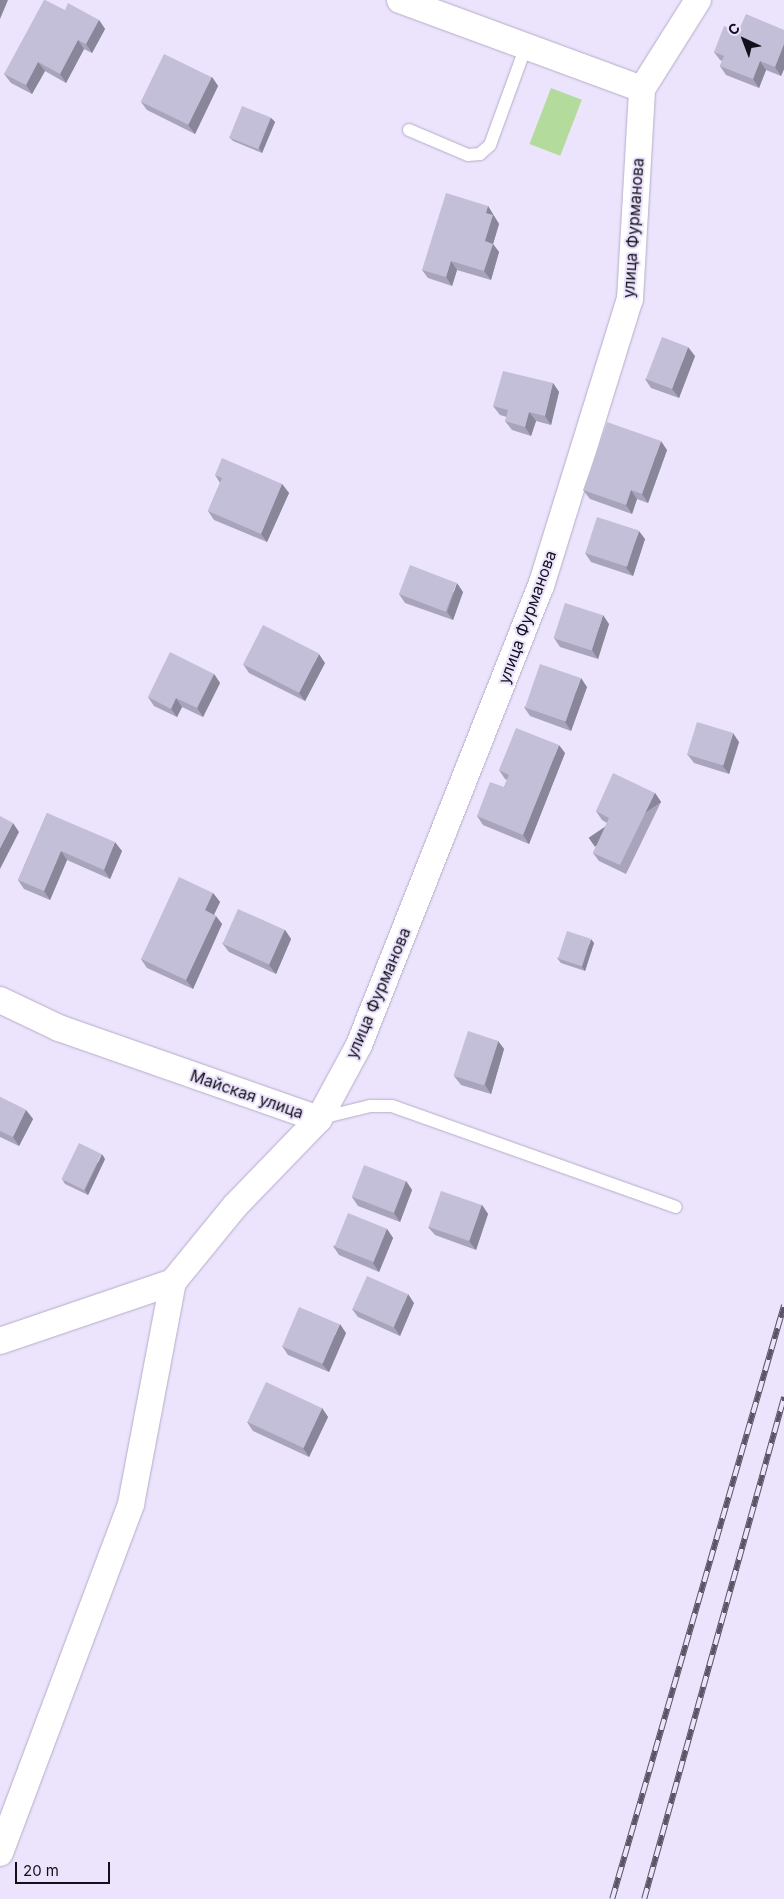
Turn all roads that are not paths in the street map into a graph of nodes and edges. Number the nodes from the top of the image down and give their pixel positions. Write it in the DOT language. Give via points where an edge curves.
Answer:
graph roads {
  1 [pos="400,0"];
  2 [pos="698,0"];
  3 [pos="526,46"];
  4 [pos="642,90"];
  5 [pos="409,130"];
  6 [pos="0,1000"];
  7 [pos="319,1119"];
  8 [pos="676,1207"];
  9 [pos="173,1282"];
  10 [pos="0,1342"];
  11 [pos="0,1853"];
  1 -- 3 [label="street"];
  2 -- 4 [label="street, улица Фурманова"];
  3 -- 4 [label="street"];
  3 -- 5 [label="lane" via="490,145 480,154 468,155"];
  4 -- 7 [label="street, улица Фурманова" via="630,299 541,586 359,1045"];
  6 -- 7 [label="street, Майская улица" via="59,1028"];
  7 -- 8 [label="lane" via="370,1106 392,1106"];
  7 -- 9 [label="street, Майская улица" via="235,1206"];
  9 -- 10 [label="street"];
  9 -- 11 [label="street" via="131,1504"];
}
